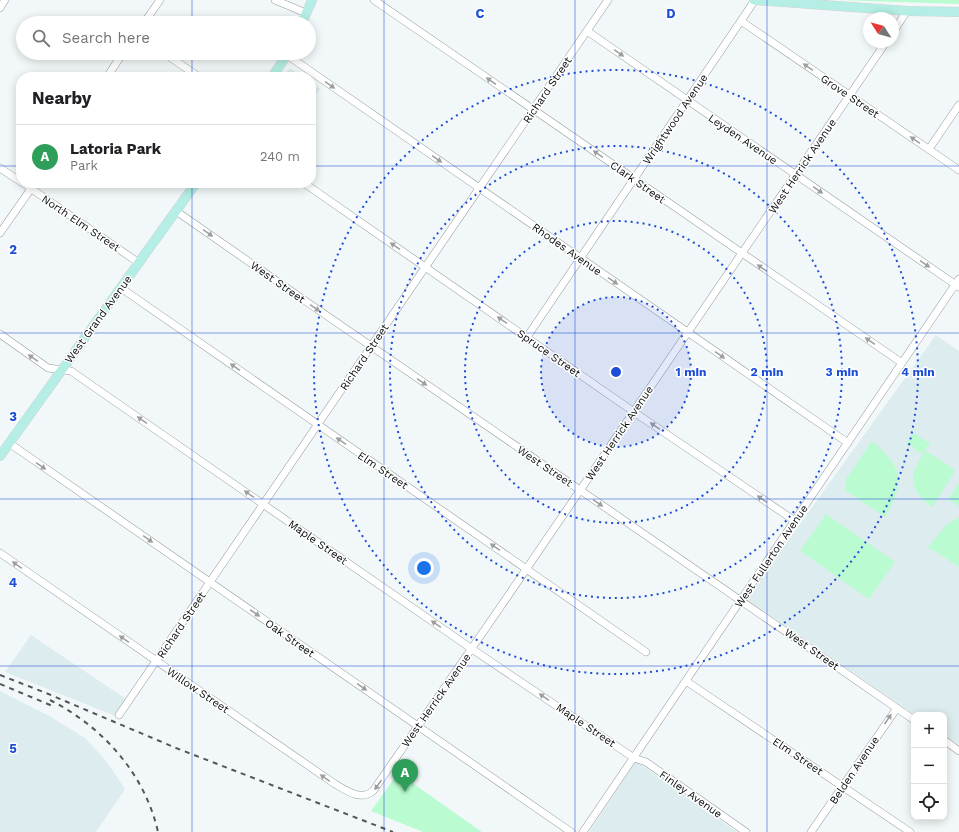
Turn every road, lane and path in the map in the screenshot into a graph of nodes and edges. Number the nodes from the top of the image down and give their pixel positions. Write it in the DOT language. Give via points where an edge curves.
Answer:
graph roads {
  1 [pos="5,0"];
  2 [pos="160,0"];
  3 [pos="275,0"];
  4 [pos="312,0"];
  5 [pos="374,0"];
  6 [pos="608,0"];
  7 [pos="754,0"];
  8 [pos="0,8"];
  9 [pos="907,11"];
  10 [pos="959,12"];
  11 [pos="306,13"];
  12 [pos="149,16"];
  13 [pos="305,16"];
  14 [pos="741,21"];
  15 [pos="899,23"];
  16 [pos="587,31"];
  17 [pos="882,48"];
  18 [pos="118,60"];
  19 [pos="174,60"];
  20 [pos="283,60"];
  21 [pos="296,60"];
  22 [pos="110,72"];
  23 [pos="192,72"];
  24 [pos="275,72"];
  25 [pos="313,72"];
  26 [pos="316,74"];
  27 [pos="850,96"];
  28 [pos="688,100"];
  29 [pos="959,105"];
  30 [pos="533,110"];
  31 [pos="928,149"];
  32 [pos="0,168"];
  33 [pos="959,170"];
  34 [pos="796,174"];
  35 [pos="16,178"];
  36 [pos="634,179"];
  37 [pos="32,188"];
  38 [pos="36,188"];
  39 [pos="191,188"];
  40 [pos="311,188"];
  41 [pos="480,188"];
  42 [pos="176,211"];
  43 [pos="0,233"];
  44 [pos="742,254"];
  45 [pos="581,258"];
  46 [pos="139,263"];
  47 [pos="426,267"];
  48 [pos="958,284"];
  49 [pos="121,288"];
  50 [pos="688,332"];
  51 [pos="0,334"];
  52 [pos="527,337"];
  53 [pos="371,347"];
  54 [pos="902,363"];
  55 [pos="62,370"];
  56 [pos="634,412"];
  57 [pos="318,425"];
  58 [pos="9,443"];
  59 [pos="848,443"];
  60 [pos="0,456"];
  61 [pos="580,490"];
  62 [pos="263,504"];
  63 [pos="795,521"];
  64 [pos="0,554"];
  65 [pos="527,569"];
  66 [pos="210,582"];
  67 [pos="741,600"];
  68 [pos="472,649"];
  69 [pos="646,652"];
  70 [pos="156,661"];
  71 [pos="686,681"];
  72 [pos="896,708"];
  73 [pos="120,715"];
  74 [pos="911,718"];
  75 [pos="419,726"];
  76 [pos="947,742"];
  77 [pos="959,751"];
  78 [pos="634,758"];
  79 [pos="843,786"];
  80 [pos="360,795"];
  81 [pos="571,832"];
  82 [pos="584,832"];
  83 [pos="746,832"];
  84 [pos="811,832"];
  85 [pos="910,832"];
  1 -- 8 [label="street"];
  2 -- 12 [label="street"];
  3 -- 11 [label="street"];
  4 -- 11 [label="main road"];
  30 -- 5 [label="street, Clark Street, one-way"];
  6 -- 16 [label="street, Richard Street"];
  7 -- 9 [label="main road"];
  7 -- 14 [label="street, Wrightwood Avenue"];
  9 -- 10 [label="main road"];
  9 -- 15 [label="street"];
  11 -- 13 [label="main road"];
  27 -- 14 [label="street, Grove Street, one-way"];
  14 -- 28 [label="street, Wrightwood Avenue"];
  16 -- 28 [label="street, Leyden Avenue, one-way"];
  16 -- 30 [label="street, Richard Street"];
  17 -- 27 [label="street, West Herrick Avenue"];
  18 -- 22 [label="street"];
  19 -- 23 [label="street"];
  20 -- 24 [label="main road"];
  21 -- 25 [label="street, Rhodes Avenue, one-way"];
  26 -- 41 [label="street, Rhodes Avenue, one-way"];
  31 -- 27 [label="street, Grove Street, one-way"];
  27 -- 34 [label="street, West Herrick Avenue"];
  28 -- 34 [label="street, Leyden Avenue"];
  28 -- 36 [label="street, Wrightwood Avenue"];
  29 -- 31 [label="street"];
  36 -- 30 [label="street, Clark Street, one-way"];
  30 -- 41 [label="street, Richard Street"];
  31 -- 33 [label="street, Grove Street"];
  32 -- 35 [label="street, North Elm Street"];
  34 -- 44 [label="street, West Herrick Avenue"];
  34 -- 48 [label="street, Leyden Avenue, one-way"];
  36 -- 44 [label="street, Clark Street"];
  36 -- 45 [label="street, Wrightwood Avenue"];
  37 -- 43 [label="street"];
  38 -- 46 [label="street, North Elm Street"];
  39 -- 42 [label="main road, West Grand Avenue"];
  47 -- 40 [label="street, Spruce Street, one-way"];
  41 -- 45 [label="street, Rhodes Avenue"];
  41 -- 47 [label="street, Richard Street"];
  42 -- 46 [label="main road, West Grand Avenue"];
  42 -- 53 [label="street, West Street, one-way"];
  44 -- 50 [label="street, West Herrick Avenue"];
  54 -- 44 [label="street, Clark Street, one-way"];
  45 -- 50 [label="street, Rhodes Avenue, one-way"];
  45 -- 52 [label="street, Wrightwood Avenue"];
  46 -- 49 [label="main road, West Grand Avenue"];
  52 -- 47 [label="street, Spruce Street, one-way"];
  47 -- 53 [label="street, Richard Street"];
  48 -- 54 [label="street, West Fullerton Avenue"];
  49 -- 55 [label="main road, West Grand Avenue"];
  57 -- 49 [label="street, Elm Street, one-way"];
  50 -- 56 [label="street, West Herrick Avenue"];
  50 -- 59 [label="street, Rhodes Avenue, one-way"];
  55 -- 51 [label="street, Maple Street, one-way" via="48,368"];
  52 -- 56 [label="street, Spruce Street"];
  53 -- 57 [label="street, Richard Street"];
  53 -- 61 [label="street, West Street, one-way"];
  54 -- 59 [label="street, West Fullerton Avenue"];
  55 -- 58 [label="main road, West Grand Avenue"];
  62 -- 55 [label="street, Maple Street, one-way" via="71,371"];
  56 -- 61 [label="street, West Herrick Avenue"];
  63 -- 56 [label="street, Spruce Street, one-way"];
  57 -- 62 [label="street, Richard Street"];
  65 -- 57 [label="street, Elm Street, one-way"];
  58 -- 60 [label="main road, West Grand Avenue"];
  58 -- 66 [label="street, Oak Street, one-way"];
  59 -- 63 [label="street, West Fullerton Avenue"];
  61 -- 65 [label="street, West Herrick Avenue"];
  61 -- 67 [label="street, West Street, one-way"];
  62 -- 66 [label="street, Richard Street"];
  68 -- 62 [label="street, Maple Street, one-way"];
  63 -- 67 [label="street, West Fullerton Avenue"];
  70 -- 64 [label="street, Willow Street, one-way"];
  65 -- 68 [label="street, West Herrick Avenue"];
  65 -- 69 [label="street, Elm Street"];
  66 -- 70 [label="street, Richard Street"];
  66 -- 75 [label="street, Oak Street, one-way"];
  67 -- 71 [label="street, West Fullerton Avenue"];
  67 -- 72 [label="street, West Street"];
  68 -- 75 [label="street, West Herrick Avenue"];
  78 -- 68 [label="street, Maple Street, one-way"];
  70 -- 73 [label="street, Richard Street"];
  80 -- 70 [label="street, Willow Street, one-way" via="348,792 335,784"];
  71 -- 78 [label="street, West Fullerton Avenue"];
  71 -- 79 [label="street, Elm Street"];
  72 -- 74 [label="street, West Street"];
  79 -- 72 [label="street, Belden Avenue, one-way"];
  75 -- 80 [label="street, West Herrick Avenue, one-way" via="373,791 369,795"];
  75 -- 81 [label="street, Oak Street"];
  76 -- 77 [label="street"];
  78 -- 82 [label="street, West Fullerton Avenue"];
  78 -- 83 [label="street, Finley Avenue" via="646,762"];
  79 -- 84 [label="street, Belden Avenue"];
  79 -- 85 [label="street, Elm Street"];
}
